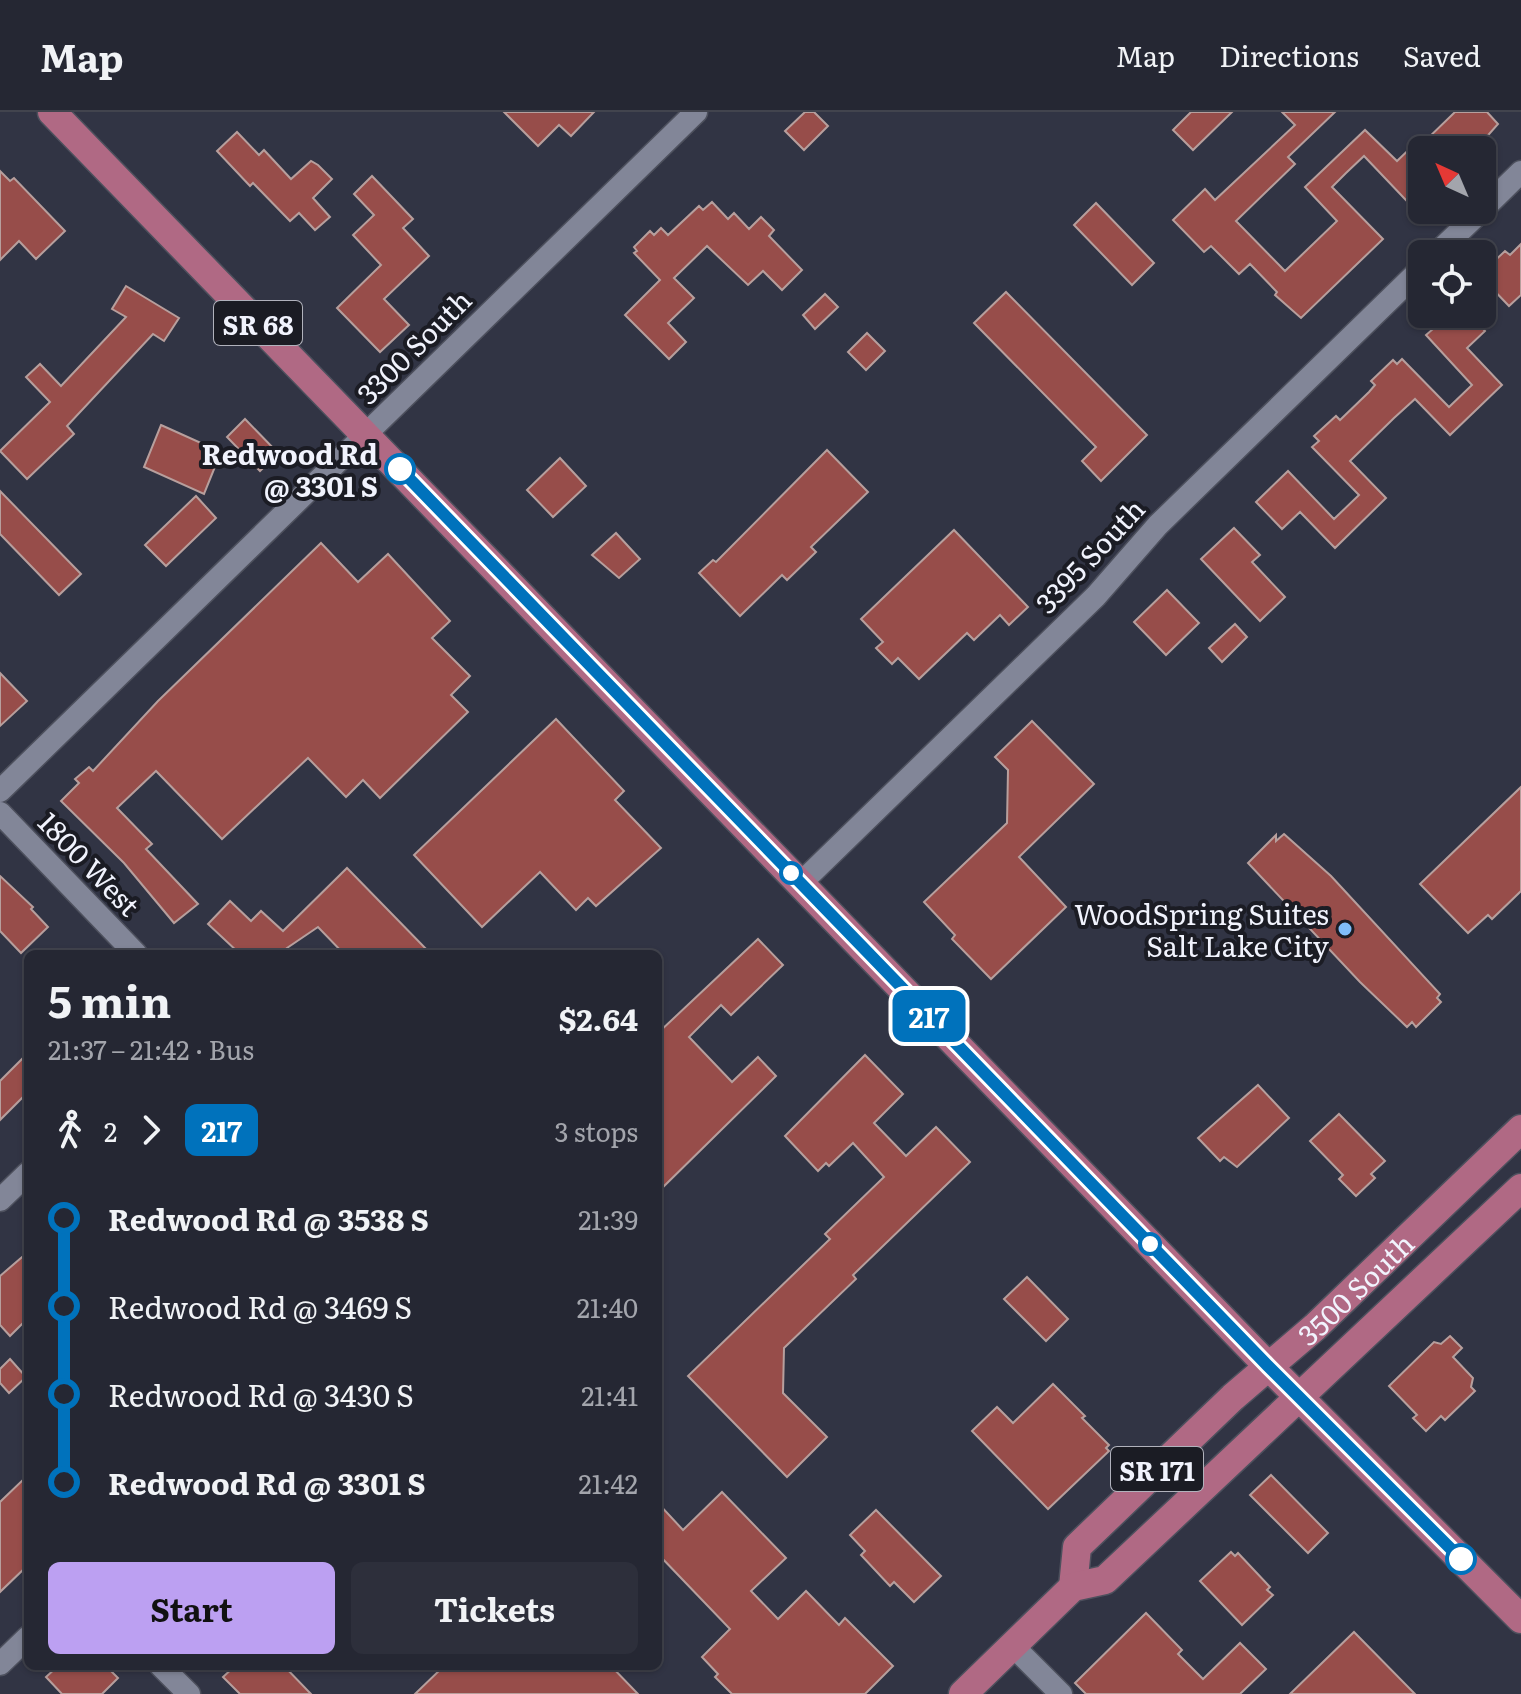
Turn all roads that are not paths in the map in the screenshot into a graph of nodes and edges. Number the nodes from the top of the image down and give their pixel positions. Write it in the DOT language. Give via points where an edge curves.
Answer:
graph roads {
  1 [pos="52,112"];
  2 [pos="696,112"];
  3 [pos="1521,172"];
  4 [pos="1496,196"];
  5 [pos="1467,224"];
  6 [pos="1451,240"];
  7 [pos="1408,282"];
  8 [pos="367,434"];
  9 [pos="0,791"];
  10 [pos="0,813"];
  11 [pos="801,883"];
  12 [pos="132,950"];
  13 [pos="1521,1129"];
  14 [pos="24,1177"];
  15 [pos="1521,1188"];
  16 [pos="0,1200"];
  17 [pos="1268,1366"];
  18 [pos="1299,1396"];
  19 [pos="1073,1587"];
  20 [pos="1521,1619"];
  21 [pos="24,1641"];
  22 [pos="1012,1645"];
  23 [pos="0,1664"];
  24 [pos="165,1670"];
  25 [pos="189,1694"];
  26 [pos="963,1694"];
  27 [pos="1061,1694"];
  1 -- 8 [label="main road, SR 68"];
  2 -- 8 [label="street, 3300 South"];
  3 -- 4 [label="street"];
  5 -- 6 [label="street"];
  7 -- 11 [label="street, 3395 South"];
  8 -- 9 [label="street, 3300 South"];
  8 -- 11 [label="main road, SR 68"];
  10 -- 12 [label="street, 1800 West"];
  11 -- 17 [label="main road, SR 68"];
  13 -- 17 [label="main road, 3500 South / SR 171"];
  14 -- 16 [label="street"];
  15 -- 18 [label="main road, 3500 South / SR 171"];
  17 -- 18 [label="main road, SR 68"];
  17 -- 19 [label="main road, 3500 South / SR 171" via="1077,1547"];
  18 -- 19 [label="main road, 3500 South / SR 171" via="1105,1580"];
  18 -- 20 [label="main road, SR 68"];
  19 -- 22 [label="main road, 3500 South / SR 171"];
  21 -- 23 [label="street"];
  22 -- 26 [label="main road, 3500 South / SR 171"];
  22 -- 27 [label="street"];
  24 -- 25 [label="street"];
}
